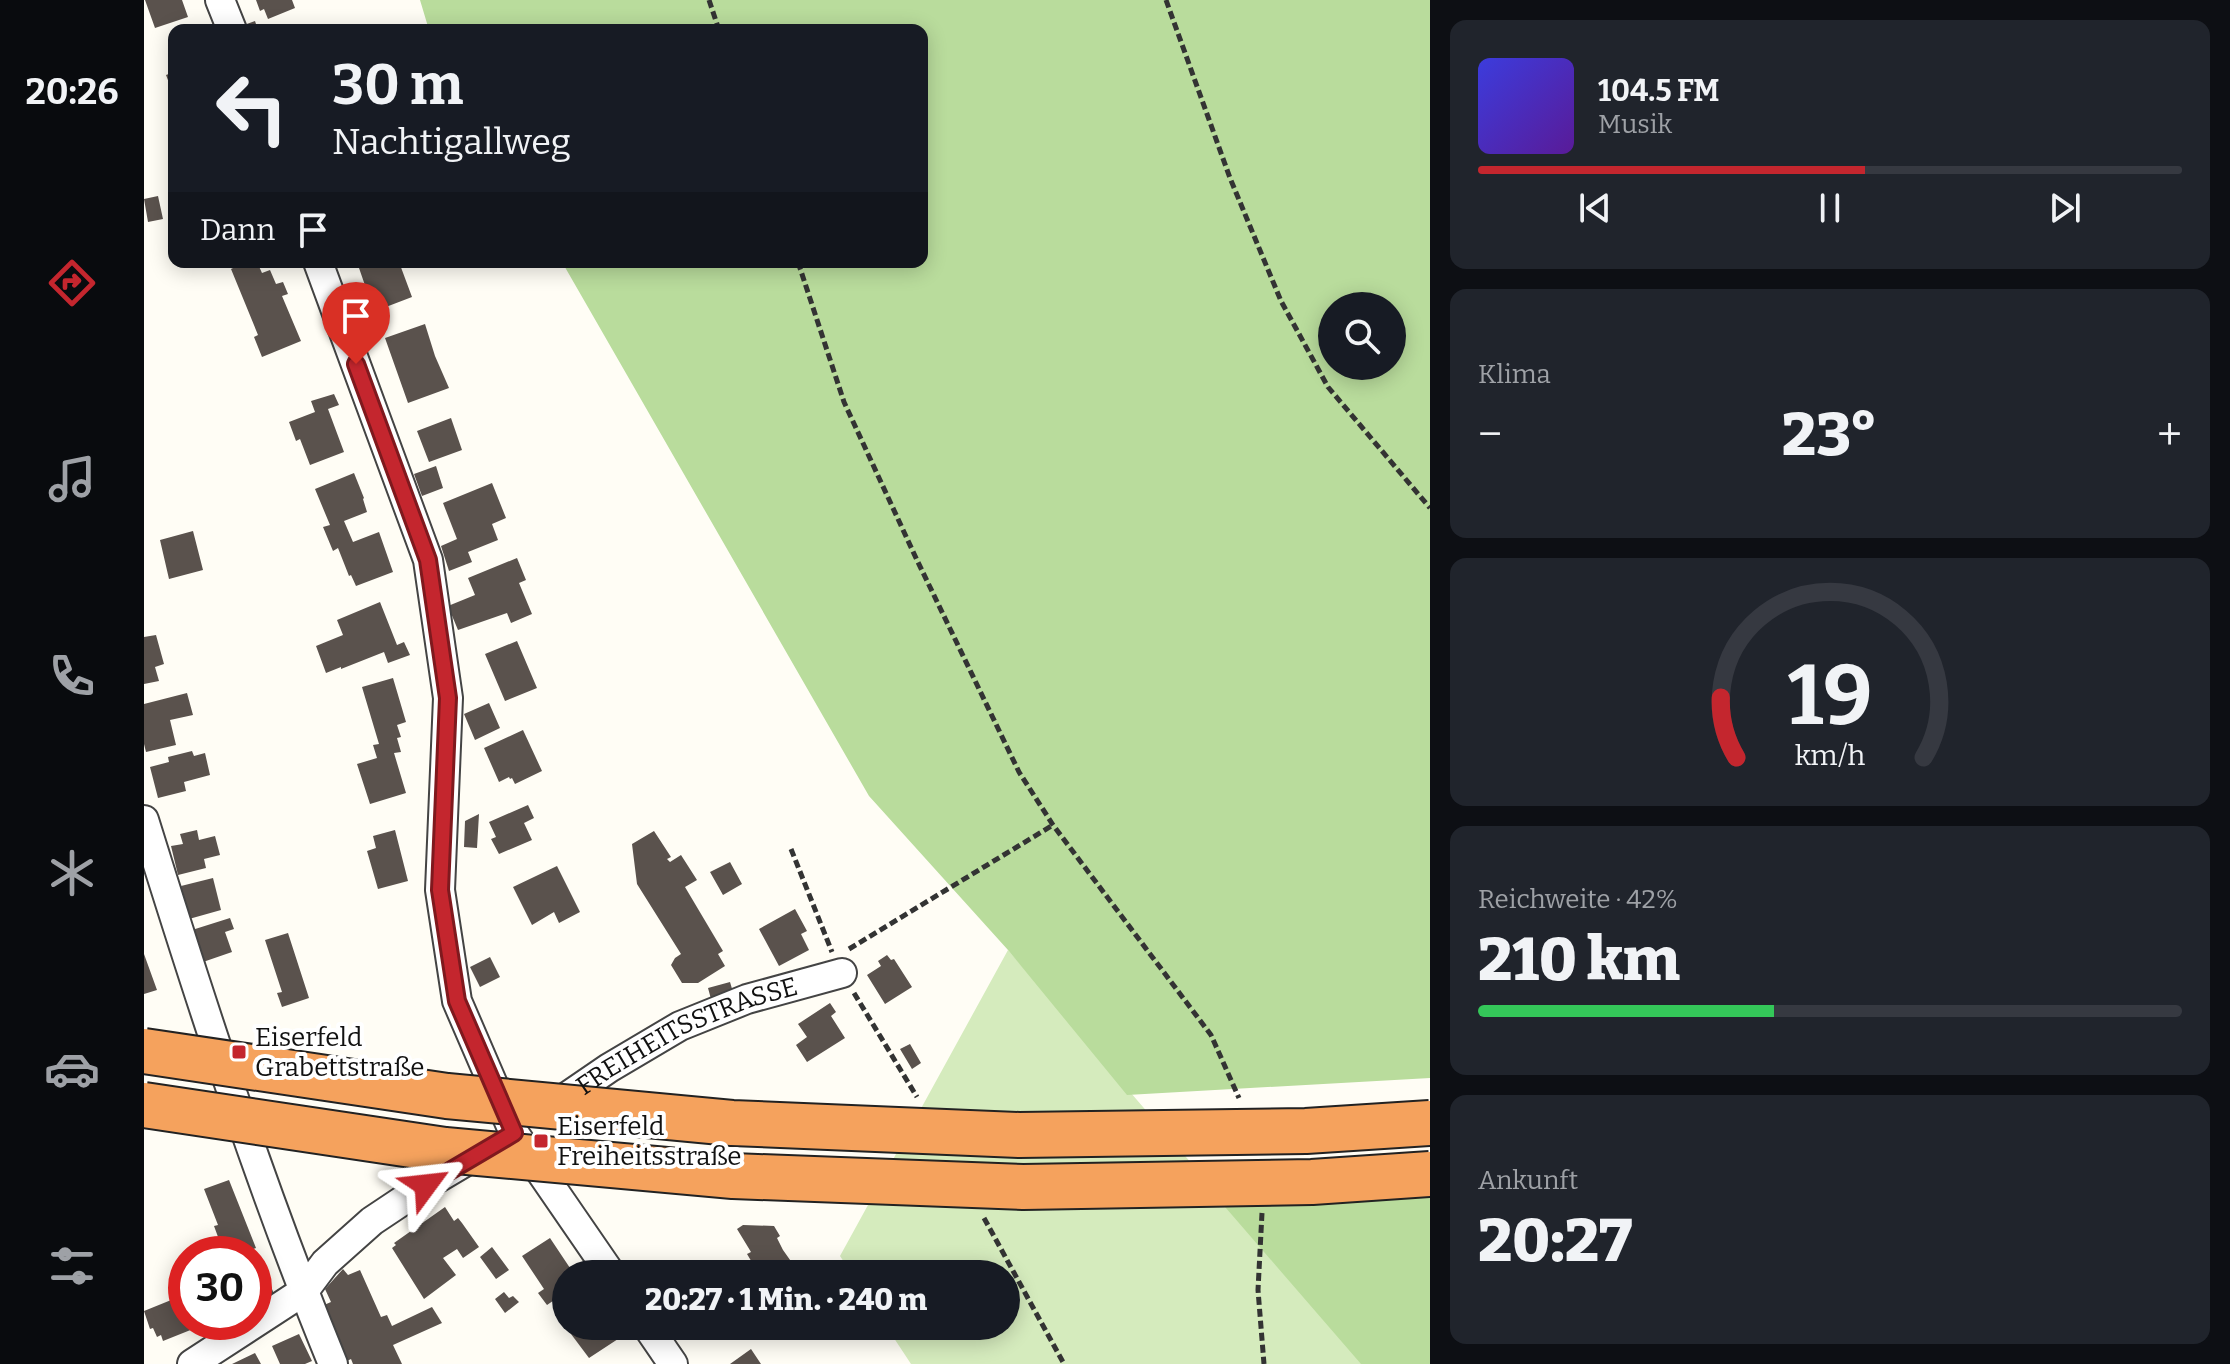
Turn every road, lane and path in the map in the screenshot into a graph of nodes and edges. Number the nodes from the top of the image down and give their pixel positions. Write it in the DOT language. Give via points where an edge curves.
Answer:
graph roads {
  1 [pos="220,0"];
  2 [pos="709,0"];
  3 [pos="1166,0"];
  4 [pos="230,24"];
  5 [pos="717,24"];
  6 [pos="320,268"];
  7 [pos="800,268"];
  8 [pos="1430,508"];
  9 [pos="144,820"];
  10 [pos="1053,825"];
  11 [pos="845,961"];
  12 [pos="144,1051"];
  13 [pos="1239,1101"];
  14 [pos="144,1105"];
  15 [pos="1430,1123"];
  16 [pos="514,1133"];
  17 [pos="1430,1174"];
  18 [pos="1262,1205"];
  19 [pos="601,1260"];
  20 [pos="304,1291"];
  21 [pos="657,1340"];
  22 [pos="192,1364"];
  23 [pos="333,1364"];
  24 [pos="673,1364"];
  25 [pos="1264,1364"];
  1 -- 4 [label="street"];
  2 -- 5 [label="path"];
  3 -- 8 [label="path" via="1281,301 1328,387"];
  6 -- 16 [label="street" via="428,560 448,698 440,890 457,1001"];
  7 -- 10 [label="path" via="844,402 1019,772"];
  9 -- 20 [label="street" via="203,1009"];
  10 -- 11 [label="path"];
  10 -- 13 [label="path" via="1211,1035"];
  11 -- 16 [label="street, FREIHEITSSTRASSE" via="680,1026"];
  12 -- 15 [label="highway, bridge" via="447,1096 732,1123 1019,1135 1306,1131"];
  14 -- 17 [label="highway, bridge" via="445,1150 733,1176 1023,1187 1312,1182"];
  16 -- 19 [label="street"];
  16 -- 20 [label="street, FREIHEITSSTRASSE" via="372,1221 325,1263"];
  18 -- 25 [label="path" via="1258,1290"];
  20 -- 22 [label="street, FREIHEITSSTRASSE"];
  20 -- 23 [label="street"];
  21 -- 24 [label="street"];
}
